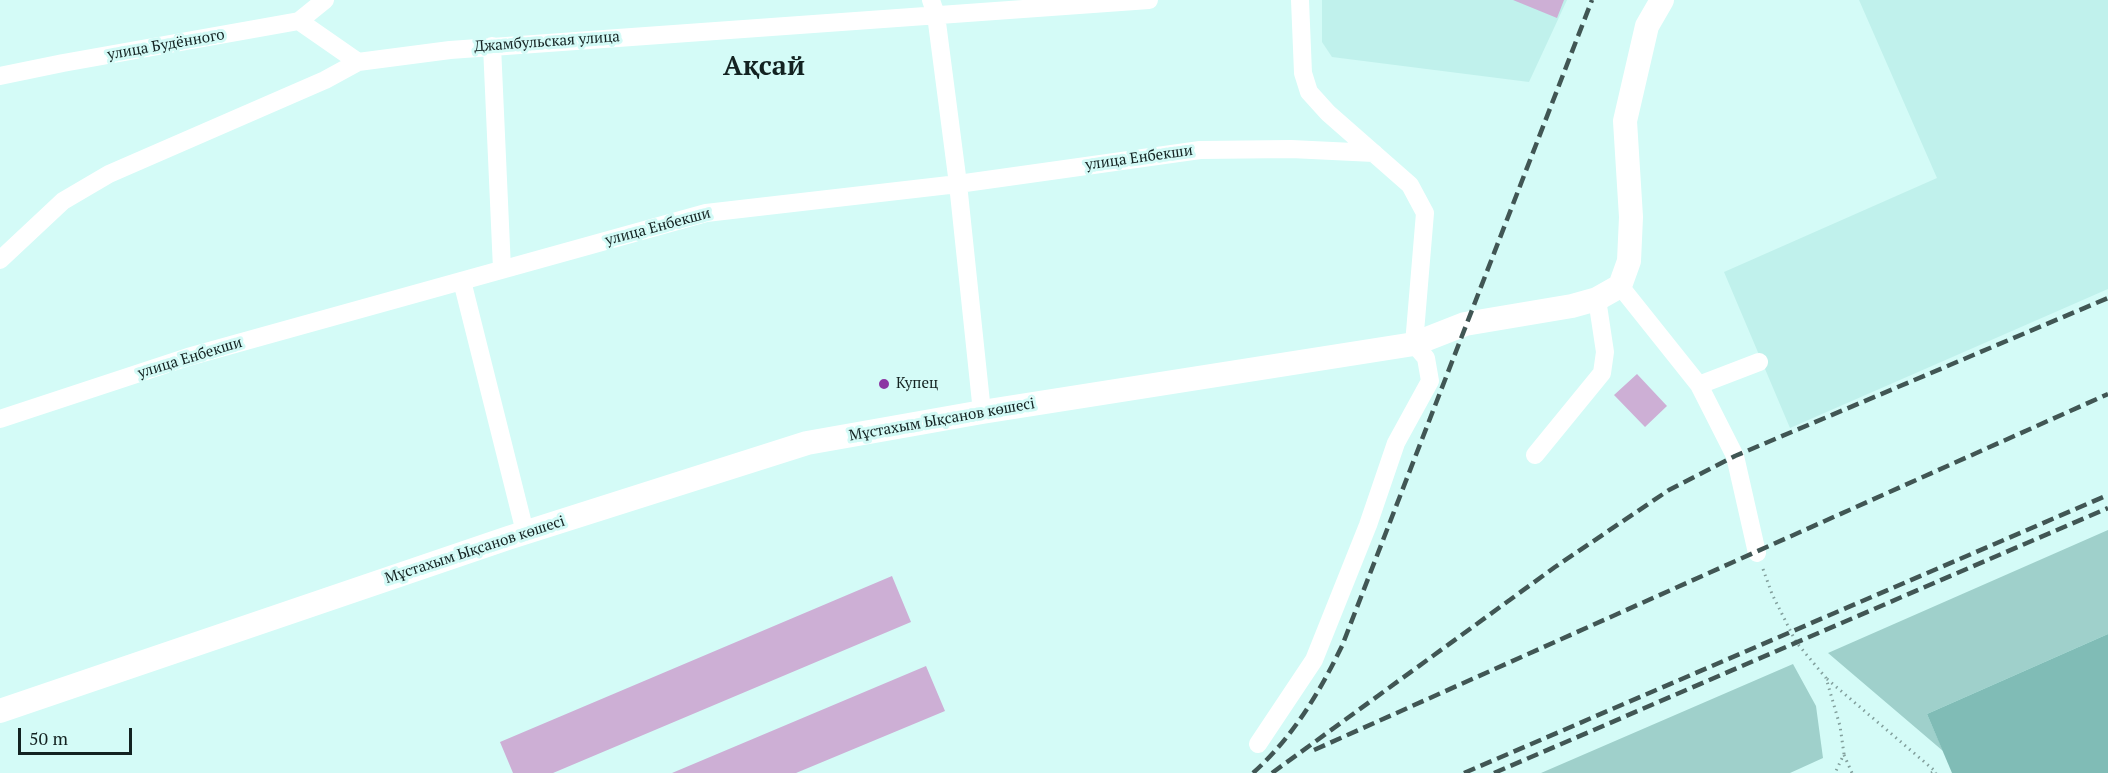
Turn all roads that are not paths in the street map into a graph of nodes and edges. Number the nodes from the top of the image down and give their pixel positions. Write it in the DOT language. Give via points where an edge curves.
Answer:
graph roads {
  1 [pos="325,0"];
  2 [pos="1149,0"];
  3 [pos="1300,0"];
  4 [pos="1662,0"];
  5 [pos="934,7"];
  6 [pos="299,21"];
  7 [pos="492,46"];
  8 [pos="358,62"];
  9 [pos="0,76"];
  10 [pos="1374,153"];
  11 [pos="958,184"];
  12 [pos="0,260"];
  13 [pos="502,269"];
  14 [pos="462,281"];
  15 [pos="1620,286"];
  16 [pos="1597,299"];
  17 [pos="1414,344"];
  18 [pos="1759,362"];
  19 [pos="1699,384"];
  20 [pos="982,412"];
  21 [pos="0,419"];
  22 [pos="1535,455"];
  23 [pos="525,532"];
  24 [pos="1757,553"];
  25 [pos="0,711"];
  26 [pos="1258,744"];
  1 -- 6 [label="street, улица Будённого"];
  2 -- 5 [label="street, Джамбульская улица"];
  3 -- 10 [label="street" via="1303,73 1309,92"];
  4 -- 15 [label="main road" via="1647,26 1625,120 1631,217 1629,261"];
  5 -- 7 [label="street, Джамбульская улица"];
  5 -- 11 [label="street"];
  6 -- 8 [label="street"];
  6 -- 9 [label="street, улица Будённого"];
  7 -- 8 [label="street, Джамбульская улица"];
  7 -- 13 [label="street"];
  8 -- 12 [label="street, Джамбульская улица" via="109,174 63,201"];
  10 -- 11 [label="street, улица Енбекши" via="1291,148 1200,150"];
  10 -- 17 [label="street" via="1410,185 1425,213"];
  11 -- 13 [label="street, улица Енбекши" via="706,213"];
  11 -- 20 [label="street"];
  13 -- 14 [label="street, улица Енбекши"];
  14 -- 21 [label="street, улица Енбекши" via="188,357"];
  14 -- 23 [label="street"];
  15 -- 16 [label="main road, Мұстахым Ықсанов көшесі"];
  15 -- 19 [label="street"];
  16 -- 17 [label="main road, Мұстахым Ықсанов көшесі" via="1466,324"];
  16 -- 22 [label="street" via="1605,352 1602,373"];
  17 -- 20 [label="main road, Мұстахым Ықсанов көшесі"];
  17 -- 26 [label="street" via="1426,358 1430,381 1396,442 1368,525 1314,660"];
  18 -- 19 [label="street"];
  19 -- 24 [label="street" via="1735,456"];
  20 -- 23 [label="main road, Мұстахым Ықсанов көшесі" via="807,443"];
  23 -- 25 [label="main road, Мұстахым Ықсанов көшесі"];
}
